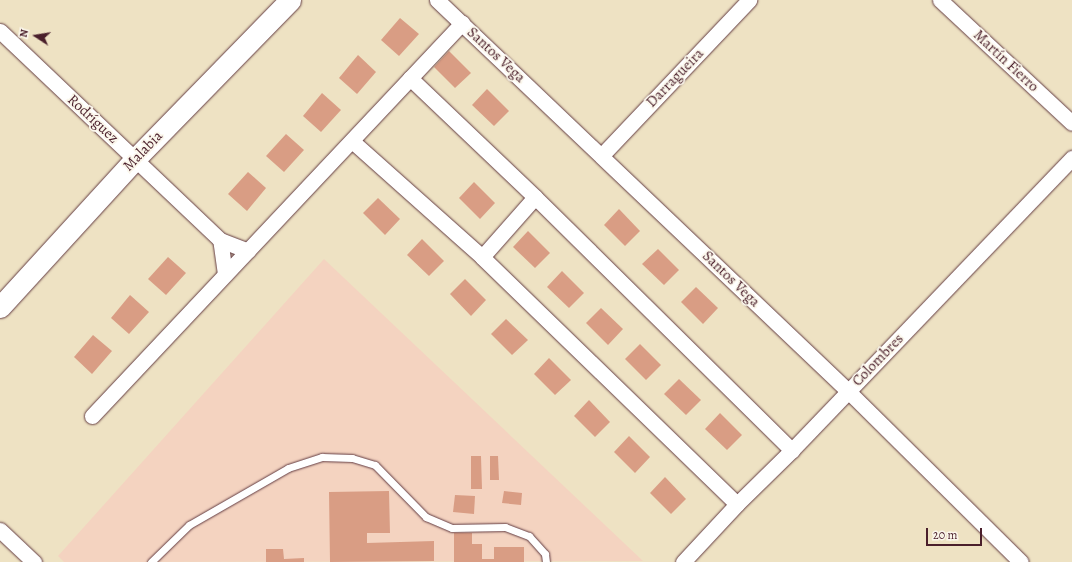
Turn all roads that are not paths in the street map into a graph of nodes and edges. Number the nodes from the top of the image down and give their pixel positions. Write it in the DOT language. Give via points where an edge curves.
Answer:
graph roads {
  1 [pos="290,0"];
  2 [pos="437,0"];
  3 [pos="749,0"];
  4 [pos="940,0"];
  5 [pos="462,23"];
  6 [pos="0,31"];
  7 [pos="410,78"];
  8 [pos="1072,123"];
  9 [pos="352,141"];
  10 [pos="602,155"];
  11 [pos="1072,158"];
  12 [pos="135,159"];
  13 [pos="535,197"];
  14 [pos="220,240"];
  15 [pos="248,251"];
  16 [pos="482,257"];
  17 [pos="225,274"];
  18 [pos="0,307"];
  19 [pos="848,391"];
  20 [pos="92,416"];
  21 [pos="792,450"];
  22 [pos="737,504"];
  23 [pos="0,530"];
  24 [pos="34,562"];
  25 [pos="151,562"];
  26 [pos="546,562"];
  27 [pos="683,562"];
  28 [pos="1021,562"];
  1 -- 12 [label="main road, Malabia"];
  2 -- 5 [label="street, Santos Vega"];
  3 -- 10 [label="street, Darragueira"];
  4 -- 8 [label="street, Martín Fierro"];
  5 -- 7 [label="street"];
  5 -- 10 [label="street, Santos Vega"];
  6 -- 12 [label="street, Rodríguez"];
  7 -- 9 [label="street"];
  7 -- 13 [label="street"];
  9 -- 15 [label="street"];
  9 -- 16 [label="street"];
  10 -- 19 [label="street, Santos Vega"];
  11 -- 19 [label="street, Colombres"];
  12 -- 14 [label="street, Rodríguez"];
  12 -- 18 [label="main road, Malabia"];
  13 -- 16 [label="street"];
  13 -- 21 [label="street"];
  14 -- 15 [label="street"];
  14 -- 17 [label="street"];
  15 -- 17 [label="street"];
  16 -- 22 [label="street"];
  17 -- 20 [label="street"];
  19 -- 21 [label="street, Colombres"];
  19 -- 28 [label="street, Santos Vega"];
  21 -- 22 [label="street, Colombres"];
  22 -- 27 [label="street, Colombres"];
  23 -- 24 [label="street"];
  25 -- 26 [label="lane" via="189,525 288,468 322,457 352,458 375,465 426,518 452,528 505,527 529,536 545,554"];
}
